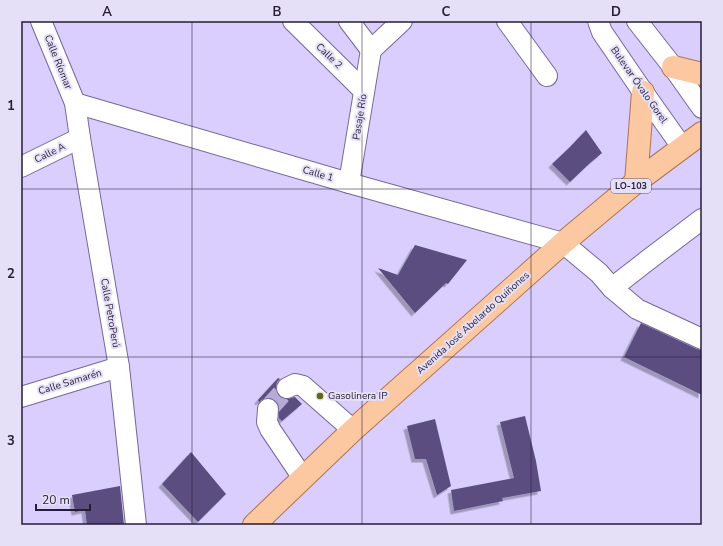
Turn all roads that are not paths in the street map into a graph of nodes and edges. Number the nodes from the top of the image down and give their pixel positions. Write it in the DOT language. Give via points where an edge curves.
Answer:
graph roads {
  1 [pos="41,21"];
  2 [pos="293,21"];
  3 [pos="348,21"];
  4 [pos="402,21"];
  5 [pos="507,21"];
  6 [pos="598,21"];
  7 [pos="637,21"];
  8 [pos="371,50"];
  9 [pos="673,67"];
  10 [pos="702,74"];
  11 [pos="547,76"];
  12 [pos="364,91"];
  13 [pos="643,92"];
  14 [pos="75,103"];
  15 [pos="702,108"];
  16 [pos="702,133"];
  17 [pos="80,138"];
  18 [pos="682,147"];
  19 [pos="21,167"];
  20 [pos="636,182"];
  21 [pos="349,183"];
  22 [pos="702,219"];
  23 [pos="563,243"];
  24 [pos="612,288"];
  25 [pos="702,339"];
  26 [pos="119,367"];
  27 [pos="287,388"];
  28 [pos="21,397"];
  29 [pos="268,409"];
  30 [pos="353,430"];
  31 [pos="303,478"];
  32 [pos="136,525"];
  33 [pos="254,525"];
  1 -- 14 [label="street, Calle Ríomar"];
  2 -- 12 [label="street, Calle 2"];
  3 -- 8 [label="street"];
  4 -- 8 [label="street"];
  5 -- 11 [label="street"];
  6 -- 13 [label="street, Bulevar Óvalo Gorel" via="602,32"];
  7 -- 9 [label="street"];
  8 -- 12 [label="street, Pasaje Río"];
  9 -- 10 [label="main road"];
  9 -- 15 [label="street"];
  12 -- 21 [label="street, Pasaje Río"];
  13 -- 18 [label="street, Bulevar Óvalo Gorel"];
  13 -- 20 [label="main road"];
  14 -- 17 [label="street, Calle PetroPerú"];
  14 -- 21 [label="street, Calle 1"];
  16 -- 18 [label="main road, Avenida José Abelardo Quiñones / LO-103"];
  17 -- 19 [label="street, Calle A"];
  17 -- 26 [label="street, Calle PetroPerú"];
  18 -- 20 [label="main road, Avenida José Abelardo Quiñones / LO-103"];
  20 -- 23 [label="main road, Avenida José Abelardo Quiñones / LO-103"];
  21 -- 23 [label="street, Calle 1"];
  22 -- 24 [label="street"];
  23 -- 24 [label="street" via="599,273"];
  23 -- 30 [label="main road, Avenida José Abelardo Quiñones / LO-103"];
  24 -- 25 [label="street" via="637,309"];
  26 -- 28 [label="street, Calle Samarén"];
  26 -- 32 [label="street, Calle PetroPerú"];
  27 -- 30 [label="street" via="295,384 303,386"];
  29 -- 31 [label="street" via="266,422"];
  30 -- 31 [label="main road, Avenida José Abelardo Quiñones / LO-103"];
  31 -- 33 [label="main road, Avenida José Abelardo Quiñones / LO-103"];
}
